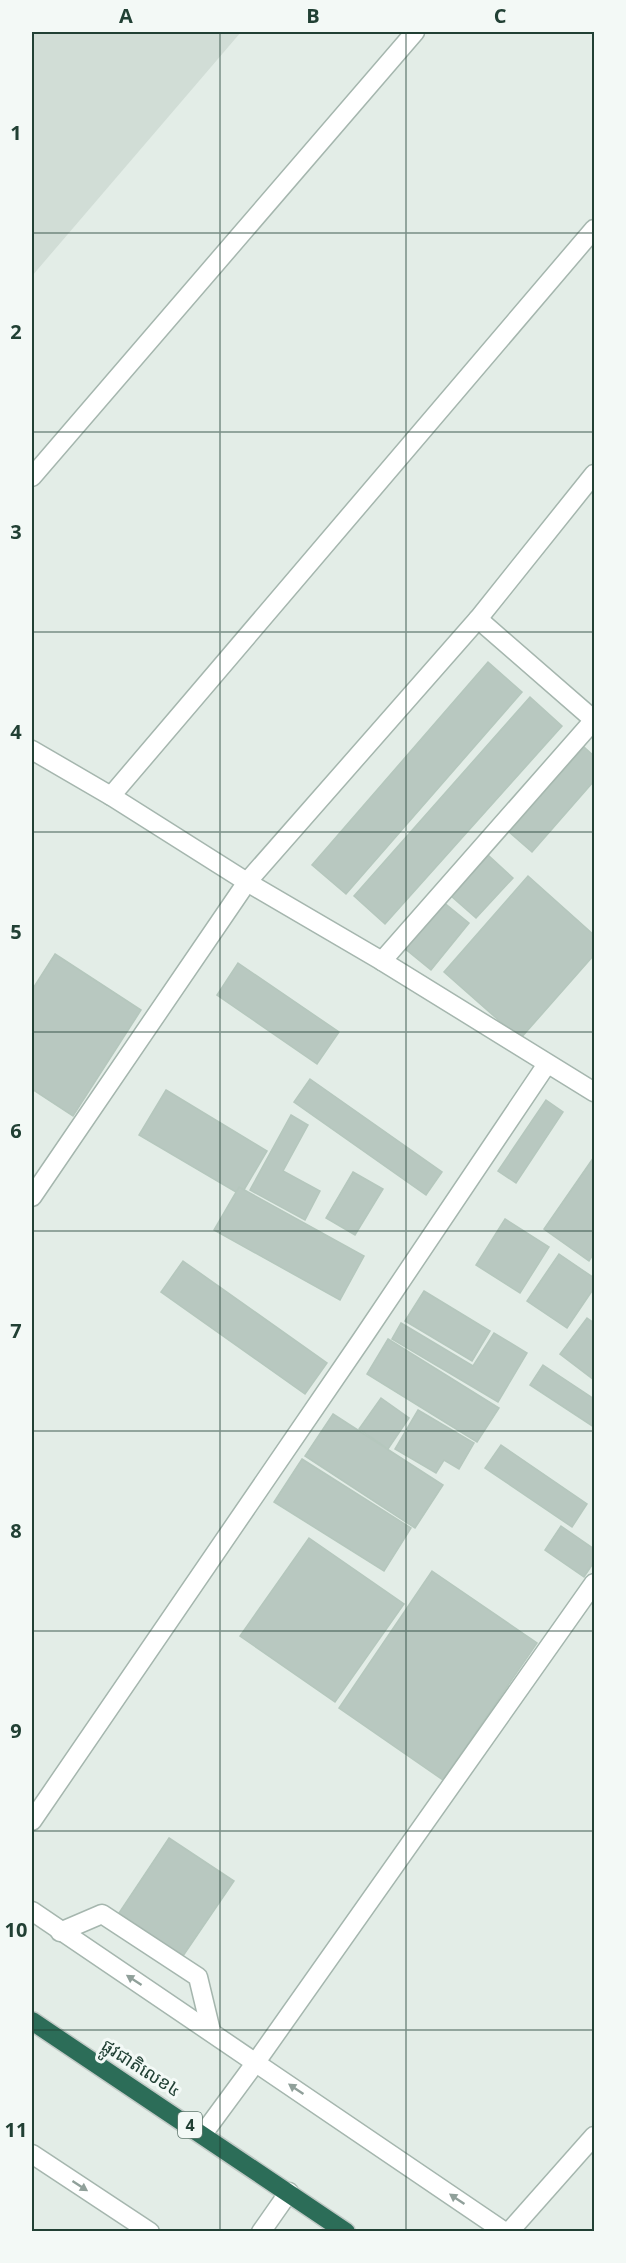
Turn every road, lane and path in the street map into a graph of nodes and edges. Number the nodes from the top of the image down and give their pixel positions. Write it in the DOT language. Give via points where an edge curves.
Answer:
graph roads {
  1 [pos="415,32"];
  2 [pos="594,229"];
  3 [pos="594,474"];
  4 [pos="32,477"];
  5 [pos="478,619"];
  6 [pos="594,720"];
  7 [pos="32,750"];
  8 [pos="111,796"];
  9 [pos="247,882"];
  10 [pos="382,961"];
  11 [pos="547,1064"];
  12 [pos="594,1092"];
  13 [pos="32,1197"];
  14 [pos="594,1583"];
  15 [pos="32,1821"];
  16 [pos="32,1911"];
  17 [pos="60,1932"];
  18 [pos="32,2021"];
  19 [pos="211,2031"];
  20 [pos="256,2062"];
  21 [pos="203,2134"];
  22 [pos="594,2136"];
  23 [pos="32,2154"];
  24 [pos="289,2192"];
  25 [pos="150,2232"];
  26 [pos="261,2232"];
  27 [pos="346,2232"];
  28 [pos="507,2232"];
  1 -- 4 [label="street"];
  2 -- 8 [label="street"];
  3 -- 5 [label="street"];
  5 -- 6 [label="street"];
  5 -- 9 [label="street"];
  6 -- 10 [label="street"];
  7 -- 8 [label="street"];
  8 -- 9 [label="street"];
  9 -- 10 [label="street"];
  9 -- 13 [label="street"];
  10 -- 11 [label="street"];
  11 -- 12 [label="street"];
  11 -- 15 [label="street"];
  14 -- 20 [label="street"];
  16 -- 17 [label="street"];
  19 -- 17 [label="street, one-way"];
  17 -- 19 [label="street" via="102,1914 198,1977"];
  18 -- 21 [label="highway, ផ្លូវជាតិលេខ៤ / 4"];
  19 -- 20 [label="street"];
  20 -- 21 [label="street"];
  28 -- 20 [label="street, one-way"];
  21 -- 24 [label="highway, ផ្លូវជាតិលេខ៤ / 4"];
  22 -- 28 [label="street"];
  23 -- 25 [label="street, one-way"];
  24 -- 26 [label="street"];
  24 -- 27 [label="highway, ផ្លូវជាតិលេខ៤ / 4"];
}
